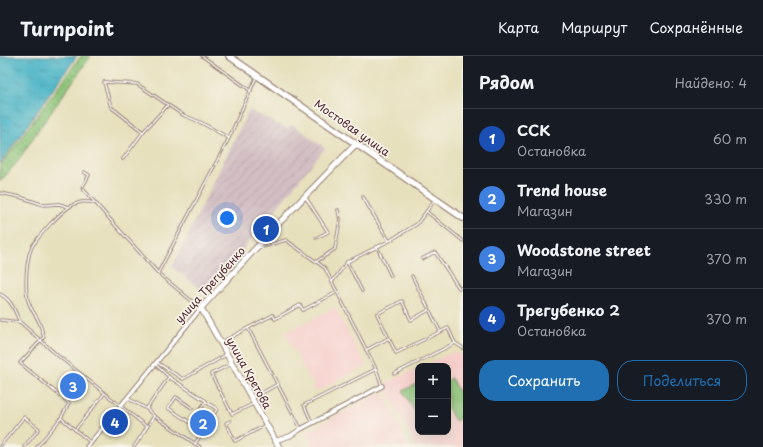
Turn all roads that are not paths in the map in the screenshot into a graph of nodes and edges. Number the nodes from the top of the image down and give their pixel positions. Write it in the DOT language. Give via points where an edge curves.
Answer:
graph roads {
  1 [pos="202,56"];
  2 [pos="229,56"];
  3 [pos="257,76"];
  4 [pos="251,90"];
  5 [pos="168,105"];
  6 [pos="143,132"];
  7 [pos="229,138"];
  8 [pos="356,144"];
  9 [pos="123,159"];
  10 [pos="84,172"];
  11 [pos="0,193"];
  12 [pos="305,196"];
  13 [pos="363,198"];
  14 [pos="436,199"];
  15 [pos="95,204"];
  16 [pos="69,207"];
  17 [pos="338,210"];
  18 [pos="427,212"];
  19 [pos="463,218"];
  20 [pos="316,238"];
  21 [pos="389,241"];
  22 [pos="463,242"];
  23 [pos="377,247"];
  24 [pos="256,249"];
  25 [pos="422,259"];
  26 [pos="316,262"];
  27 [pos="347,262"];
  28 [pos="158,273"];
  29 [pos="391,276"];
  30 [pos="412,276"];
  31 [pos="332,282"];
  32 [pos="463,288"];
  33 [pos="362,291"];
  34 [pos="337,292"];
  35 [pos="0,294"];
  36 [pos="201,308"];
  37 [pos="429,310"];
  38 [pos="0,320"];
  39 [pos="20,322"];
  40 [pos="248,328"];
  41 [pos="440,331"];
  42 [pos="389,338"];
  43 [pos="40,340"];
  44 [pos="220,342"];
  45 [pos="455,342"];
  46 [pos="463,348"];
  47 [pos="366,350"];
  48 [pos="227,354"];
  49 [pos="156,363"];
  50 [pos="232,363"];
  51 [pos="376,369"];
  52 [pos="394,374"];
  53 [pos="169,377"];
  54 [pos="278,384"];
  55 [pos="382,386"];
  56 [pos="104,394"];
  57 [pos="127,398"];
  58 [pos="206,401"];
  59 [pos="253,401"];
  60 [pos="120,406"];
  61 [pos="147,408"];
  62 [pos="192,408"];
  63 [pos="154,416"];
  64 [pos="61,418"];
  65 [pos="230,421"];
  66 [pos="312,422"];
  67 [pos="266,424"];
  68 [pos="147,427"];
  69 [pos="301,428"];
  70 [pos="75,430"];
  71 [pos="275,441"];
  72 [pos="91,442"];
  73 [pos="196,444"];
  74 [pos="0,446"];
  75 [pos="24,447"];
  76 [pos="37,447"];
  77 [pos="87,447"];
  78 [pos="134,447"];
  79 [pos="200,447"];
  80 [pos="278,447"];
  1 -- 4 [label="lane"];
  2 -- 3 [label="main road, Мостовая улица"];
  3 -- 4 [label="lane"];
  3 -- 8 [label="main road, Мостовая улица"];
  4 -- 7 [label="lane"];
  5 -- 6 [label="lane"];
  5 -- 6 [label="lane" via="137,84 104,82 111,107"];
  5 -- 7 [label="lane" via="183,116"];
  6 -- 9 [label="lane"];
  7 -- 28 [label="lane"];
  8 -- 12 [label="street, улица Трегубенко"];
  8 -- 14 [label="main road, Мостовая улица"];
  10 -- 15 [label="lane" via="89,175 82,188"];
  11 -- 16 [label="lane" via="44,205 59,204"];
  12 -- 20 [label="lane" via="328,232"];
  12 -- 24 [label="street, улица Трегубенко"];
  13 -- 21 [label="lane"];
  14 -- 18 [label="lane"];
  14 -- 19 [label="main road, Мостовая улица"];
  15 -- 16 [label="lane" via="87,201 77,202"];
  15 -- 28 [label="lane"];
  16 -- 43 [label="lane" via="39,237 32,246 29,256 27,296 28,303 40,323 44,337"];
  17 -- 26 [label="lane" via="340,220 335,250"];
  18 -- 21 [label="lane" via="417,224"];
  18 -- 22 [label="lane"];
  21 -- 23 [label="lane"];
  23 -- 27 [label="lane"];
  23 -- 29 [label="lane"];
  24 -- 26 [label="lane" via="286,240"];
  24 -- 36 [label="street, улица Трегубенко"];
  25 -- 32 [label="lane" via="435,252 459,288"];
  26 -- 31 [label="lane" via="325,268"];
  27 -- 31 [label="lane"];
  27 -- 33 [label="lane"];
  28 -- 36 [label="lane"];
  30 -- 37 [label="lane"];
  31 -- 34 [label="lane"];
  34 -- 40 [label="lane" via="302,310 300,305 275,319 273,315"];
  34 -- 47 [label="lane"];
  35 -- 39 [label="lane" via="15,308"];
  36 -- 44 [label="street, улица Кретова"];
  36 -- 49 [label="street, улица Трегубенко"];
  37 -- 41 [label="lane"];
  37 -- 42 [label="lane" via="412,320 402,301 377,314"];
  38 -- 39 [label="lane"];
  39 -- 43 [label="lane"];
  40 -- 44 [label="lane"];
  40 -- 54 [label="lane"];
  41 -- 42 [label="lane" via="396,352"];
  41 -- 45 [label="lane" via="448,328"];
  42 -- 47 [label="lane"];
  43 -- 56 [label="lane"];
  43 -- 64 [label="lane" via="20,363 69,403"];
  44 -- 48 [label="street, улица Кретова"];
  45 -- 46 [label="lane"];
  45 -- 52 [label="lane"];
  47 -- 51 [label="lane"];
  48 -- 49 [label="lane" via="183,379"];
  48 -- 50 [label="street, улица Кретова"];
  49 -- 53 [label="lane"];
  49 -- 57 [label="street, улица Трегубенко"];
  50 -- 59 [label="street, улица Кретова"];
  50 -- 59 [label="lane" via="211,374 232,414"];
  51 -- 55 [label="lane"];
  51 -- 66 [label="lane" via="304,405"];
  53 -- 58 [label="lane"];
  53 -- 61 [label="lane"];
  54 -- 59 [label="lane"];
  54 -- 69 [label="lane"];
  55 -- 66 [label="street"];
  56 -- 60 [label="lane"];
  56 -- 70 [label="lane"];
  57 -- 60 [label="street, улица Трегубенко"];
  57 -- 61 [label="lane"];
  58 -- 62 [label="lane" via="191,423 168,408 176,397"];
  58 -- 73 [label="lane" via="217,409"];
  59 -- 67 [label="street, улица Кретова"];
  60 -- 68 [label="lane"];
  60 -- 72 [label="street, улица Трегубенко"];
  61 -- 63 [label="lane"];
  63 -- 68 [label="lane"];
  63 -- 73 [label="lane"];
  64 -- 70 [label="lane"];
  64 -- 76 [label="lane"];
  65 -- 67 [label="lane" via="226,423 235,441"];
  66 -- 69 [label="street"];
  67 -- 71 [label="street, улица Кретова"];
  68 -- 78 [label="lane"];
  69 -- 71 [label="street" via="290,436"];
  70 -- 72 [label="lane"];
  71 -- 80 [label="street, улица Кретова"];
  72 -- 77 [label="street, улица Трегубенко"];
  73 -- 79 [label="lane"];
  74 -- 75 [label="lane" via="24,417 39,430"];
}
